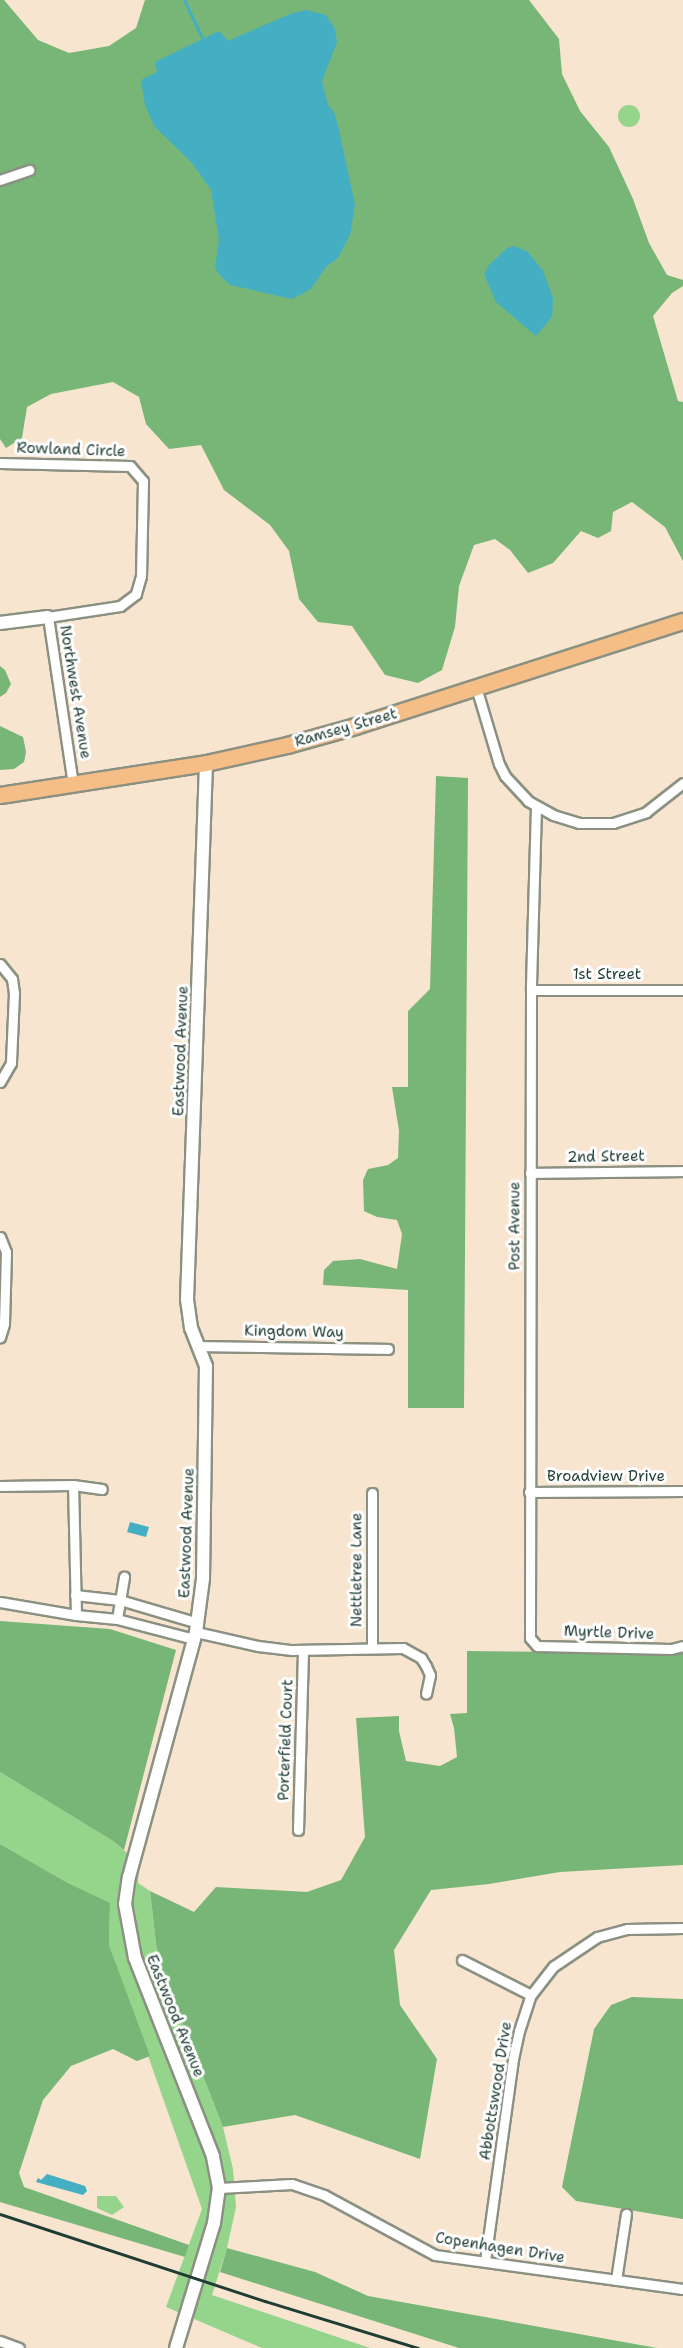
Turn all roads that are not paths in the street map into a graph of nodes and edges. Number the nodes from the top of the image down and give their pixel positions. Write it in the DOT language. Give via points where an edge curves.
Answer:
graph roads {
  1 [pos="29,170"];
  2 [pos="0,180"];
  3 [pos="0,463"];
  4 [pos="48,617"];
  5 [pos="683,621"];
  6 [pos="0,622"];
  7 [pos="476,687"];
  8 [pos="206,763"];
  9 [pos="683,783"];
  10 [pos="73,784"];
  11 [pos="0,795"];
  12 [pos="536,806"];
  13 [pos="0,964"];
  14 [pos="531,990"];
  15 [pos="683,990"];
  16 [pos="0,1082"];
  17 [pos="683,1171"];
  18 [pos="530,1173"];
  19 [pos="0,1237"];
  20 [pos="0,1337"];
  21 [pos="200,1346"];
  22 [pos="388,1349"];
  23 [pos="74,1485"];
  24 [pos="0,1486"];
  25 [pos="102,1489"];
  26 [pos="683,1491"];
  27 [pos="529,1492"];
  28 [pos="372,1493"];
  29 [pos="124,1577"];
  30 [pos="75,1595"];
  31 [pos="120,1600"];
  32 [pos="0,1602"];
  33 [pos="76,1615"];
  34 [pos="117,1619"];
  35 [pos="196,1632"];
  36 [pos="534,1645"];
  37 [pos="683,1646"];
  38 [pos="372,1647"];
  39 [pos="303,1651"];
  40 [pos="426,1695"];
  41 [pos="298,1830"];
  42 [pos="683,1928"];
  43 [pos="462,1960"];
  44 [pos="531,1995"];
  45 [pos="219,2188"];
  46 [pos="626,2214"];
  47 [pos="485,2261"];
  48 [pos="616,2280"];
  49 [pos="683,2289"];
  50 [pos="0,2341"];
  51 [pos="19,2348"];
  52 [pos="176,2348"];
  1 -- 2 [label="street"];
  3 -- 4 [label="street, Rowland Circle" via="130,465 143,481 141,576 136,594 120,606"];
  4 -- 6 [label="street, Northwest Avenue"];
  4 -- 10 [label="street, Northwest Avenue"];
  5 -- 7 [label="main road, Ramsey Street"];
  7 -- 8 [label="main road, Ramsey Street" via="332,733"];
  7 -- 12 [label="street" via="502,770 518,792"];
  8 -- 10 [label="main road, Ramsey Street"];
  8 -- 21 [label="street, Eastwood Avenue" via="187,1300 191,1328"];
  9 -- 12 [label="street" via="646,812 613,823 573,821"];
  10 -- 11 [label="main road, Ramsey Street"];
  12 -- 14 [label="street, Post Avenue"];
  13 -- 16 [label="street" via="12,979 14,993 11,1063"];
  14 -- 15 [label="street, 1st Street"];
  14 -- 18 [label="street, Post Avenue"];
  17 -- 18 [label="street, 2nd Street"];
  18 -- 27 [label="street, Post Avenue"];
  19 -- 20 [label="street" via="6,1252 4,1324"];
  21 -- 22 [label="street, Kingdom Way"];
  21 -- 35 [label="street, Eastwood Avenue" via="206,1366 203,1579"];
  23 -- 24 [label="street"];
  23 -- 25 [label="street"];
  23 -- 30 [label="street"];
  26 -- 27 [label="street, Broadview Drive"];
  27 -- 36 [label="street, Post Avenue" via="529,1633"];
  28 -- 38 [label="street, Nettletree Lane"];
  29 -- 31 [label="street"];
  30 -- 31 [label="street"];
  30 -- 33 [label="street"];
  31 -- 34 [label="street"];
  31 -- 35 [label="street"];
  32 -- 33 [label="street"];
  33 -- 34 [label="street"];
  34 -- 35 [label="street"];
  35 -- 39 [label="street"];
  35 -- 45 [label="street, Eastwood Avenue" via="129,1877 126,1918 135,1958 213,2156"];
  36 -- 37 [label="street, Myrtle Drive" via="671,1649"];
  38 -- 39 [label="street"];
  38 -- 40 [label="street" via="403,1648 421,1658 430,1675"];
  39 -- 41 [label="street, Porterfield Court"];
  42 -- 44 [label="street, Abbottswood Drive" via="627,1929 597,1937 554,1966"];
  43 -- 44 [label="street"];
  44 -- 47 [label="street, Abbottswood Drive" via="513,2059"];
  45 -- 47 [label="street, Copenhagen Drive" via="292,2184 324,2195 435,2255"];
  45 -- 52 [label="street, Eastwood Avenue" via="214,2223"];
  46 -- 48 [label="street"];
  47 -- 48 [label="street, Copenhagen Drive"];
  48 -- 49 [label="street, Copenhagen Drive"];
  50 -- 51 [label="street"];
}
